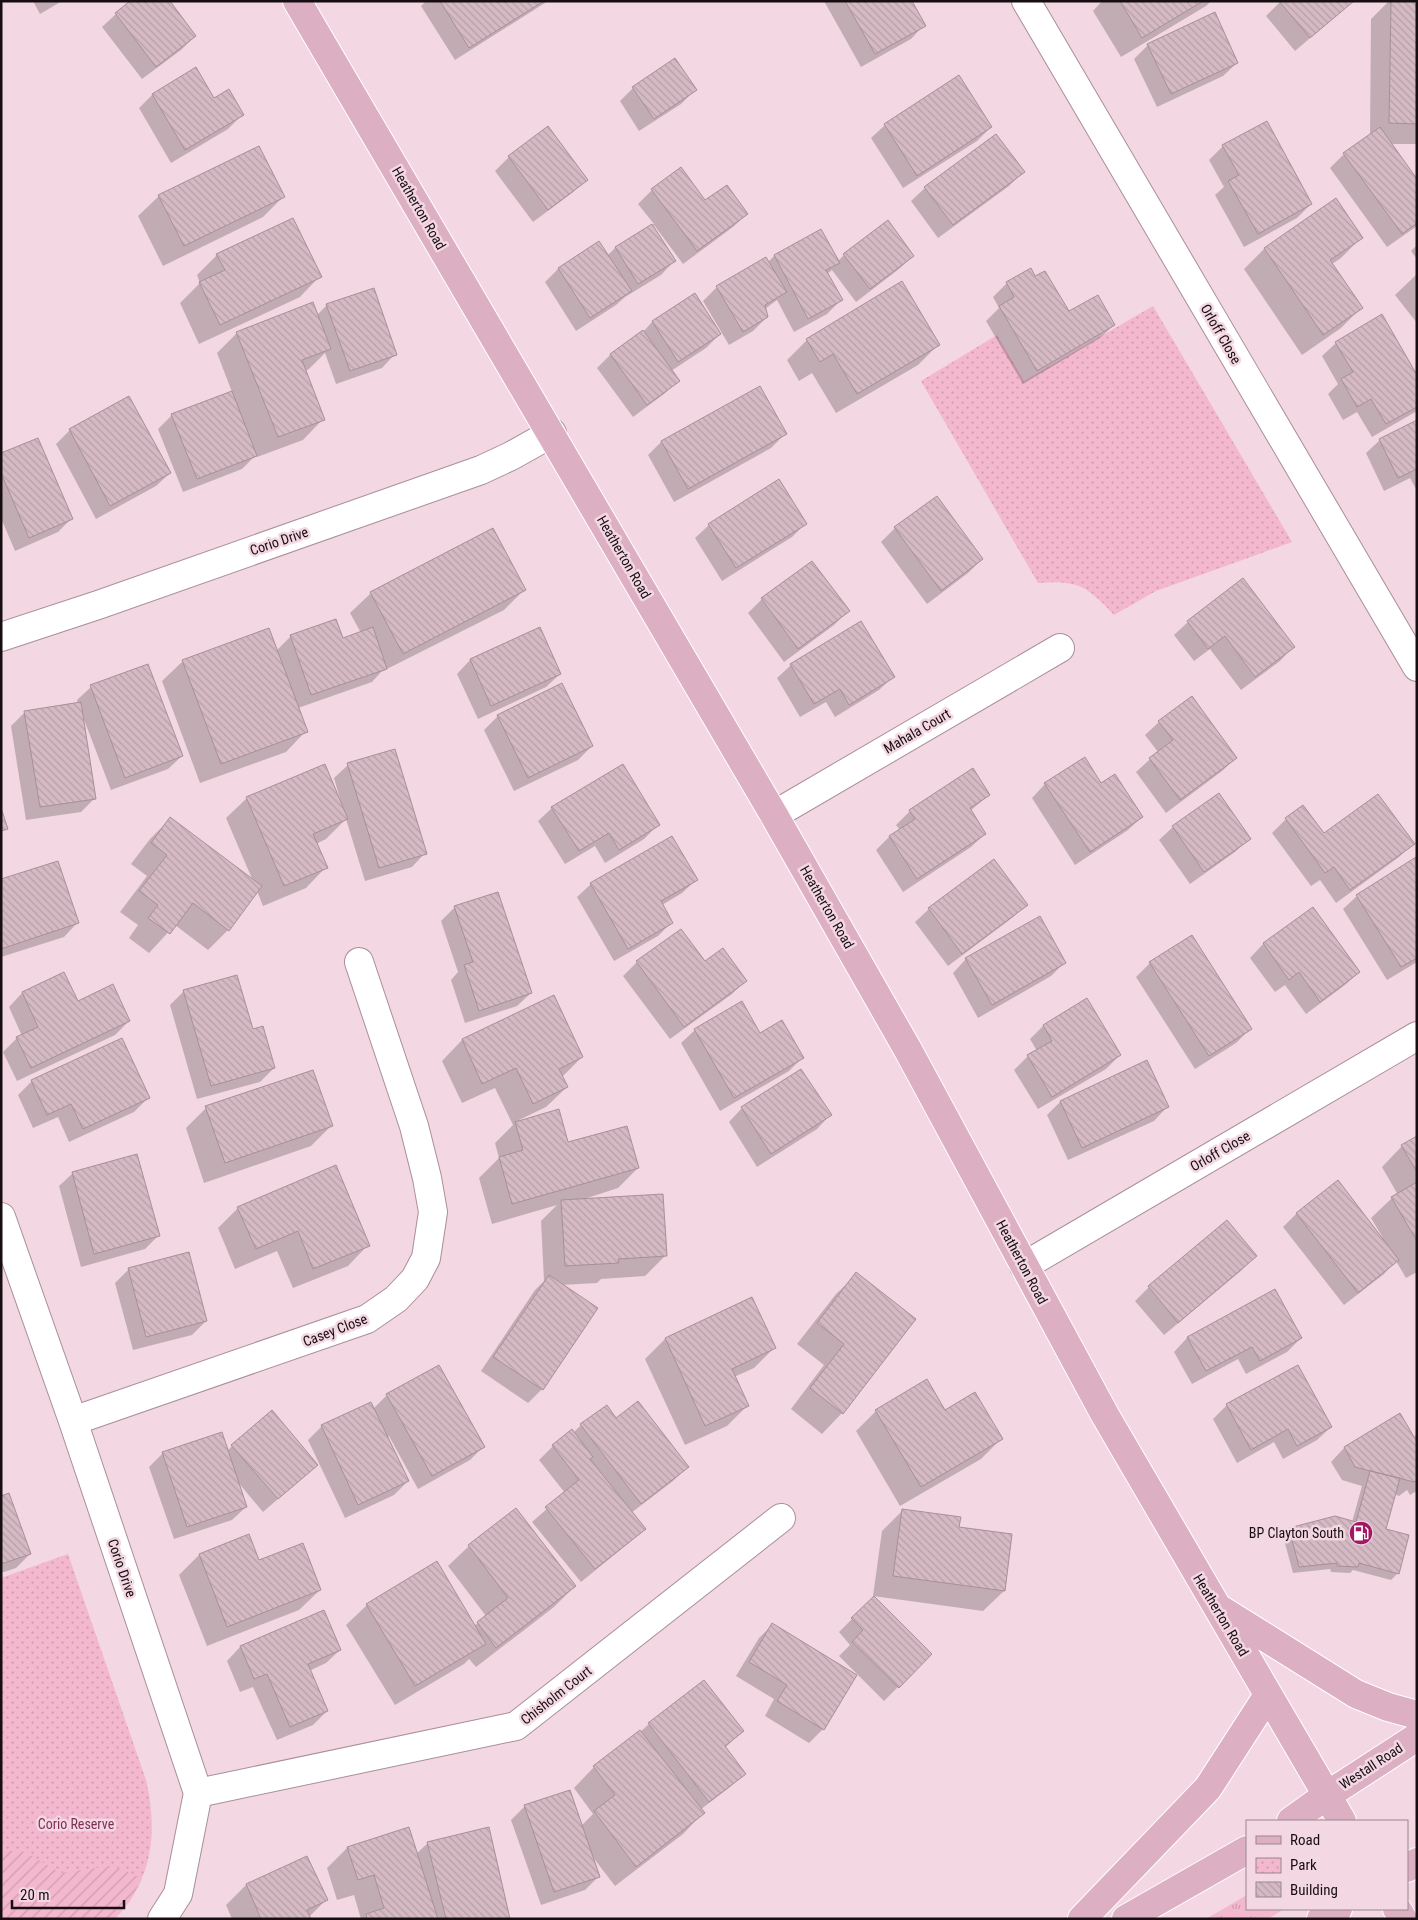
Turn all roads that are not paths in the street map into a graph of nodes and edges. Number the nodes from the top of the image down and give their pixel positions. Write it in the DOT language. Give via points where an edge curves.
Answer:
graph roads {
  1 [pos="297,1"];
  2 [pos="1026,1"];
  3 [pos="552,433"];
  4 [pos="1,637"];
  5 [pos="1060,648"];
  6 [pos="1417,667"];
  7 [pos="774,815"];
  8 [pos="359,962"];
  9 [pos="1417,1036"];
  10 [pos="1,1217"];
  11 [pos="1024,1266"];
  12 [pos="73,1421"];
  13 [pos="781,1518"];
  14 [pos="1215,1605"];
  15 [pos="1268,1695"];
  16 [pos="1417,1715"];
  17 [pos="1417,1737"];
  18 [pos="198,1792"];
  19 [pos="1326,1796"];
  20 [pos="1292,1820"];
  21 [pos="1341,1820"];
  22 [pos="1246,1851"];
  23 [pos="1336,1910"];
  24 [pos="162,1919"];
  25 [pos="1082,1919"];
  26 [pos="1126,1919"];
  27 [pos="1321,1919"];
  1 -- 3 [label="main road, Heatherton Road"];
  2 -- 6 [label="street, Orloff Close"];
  3 -- 4 [label="street, Corio Drive" via="481,470"];
  3 -- 7 [label="main road, Heatherton Road"];
  5 -- 7 [label="street, Mahala Court"];
  7 -- 11 [label="main road, Heatherton Road" via="908,1050"];
  8 -- 12 [label="street, Casey Close" via="414,1126 427,1178 433,1212 426,1258 415,1278 396,1299 367,1320"];
  9 -- 11 [label="street, Orloff Close"];
  10 -- 12 [label="street, Corio Drive"];
  11 -- 14 [label="main road, Heatherton Road" via="1105,1416"];
  12 -- 18 [label="street, Corio Drive"];
  13 -- 18 [label="street, Chisholm Court" via="516,1726"];
  14 -- 15 [label="main road, Heatherton Road"];
  14 -- 16 [label="main road" via="1356,1694"];
  15 -- 19 [label="main road, Heatherton Road"];
  15 -- 25 [label="main road" via="1208,1788"];
  17 -- 19 [label="main road, Westall Road"];
  18 -- 24 [label="street, Corio Drive" via="178,1894"];
  19 -- 20 [label="main road, Westall Road"];
  19 -- 21 [label="main road, Heatherton Road"];
  22 -- 26 [label="main road"];
  23 -- 27 [label="main road"];
}
